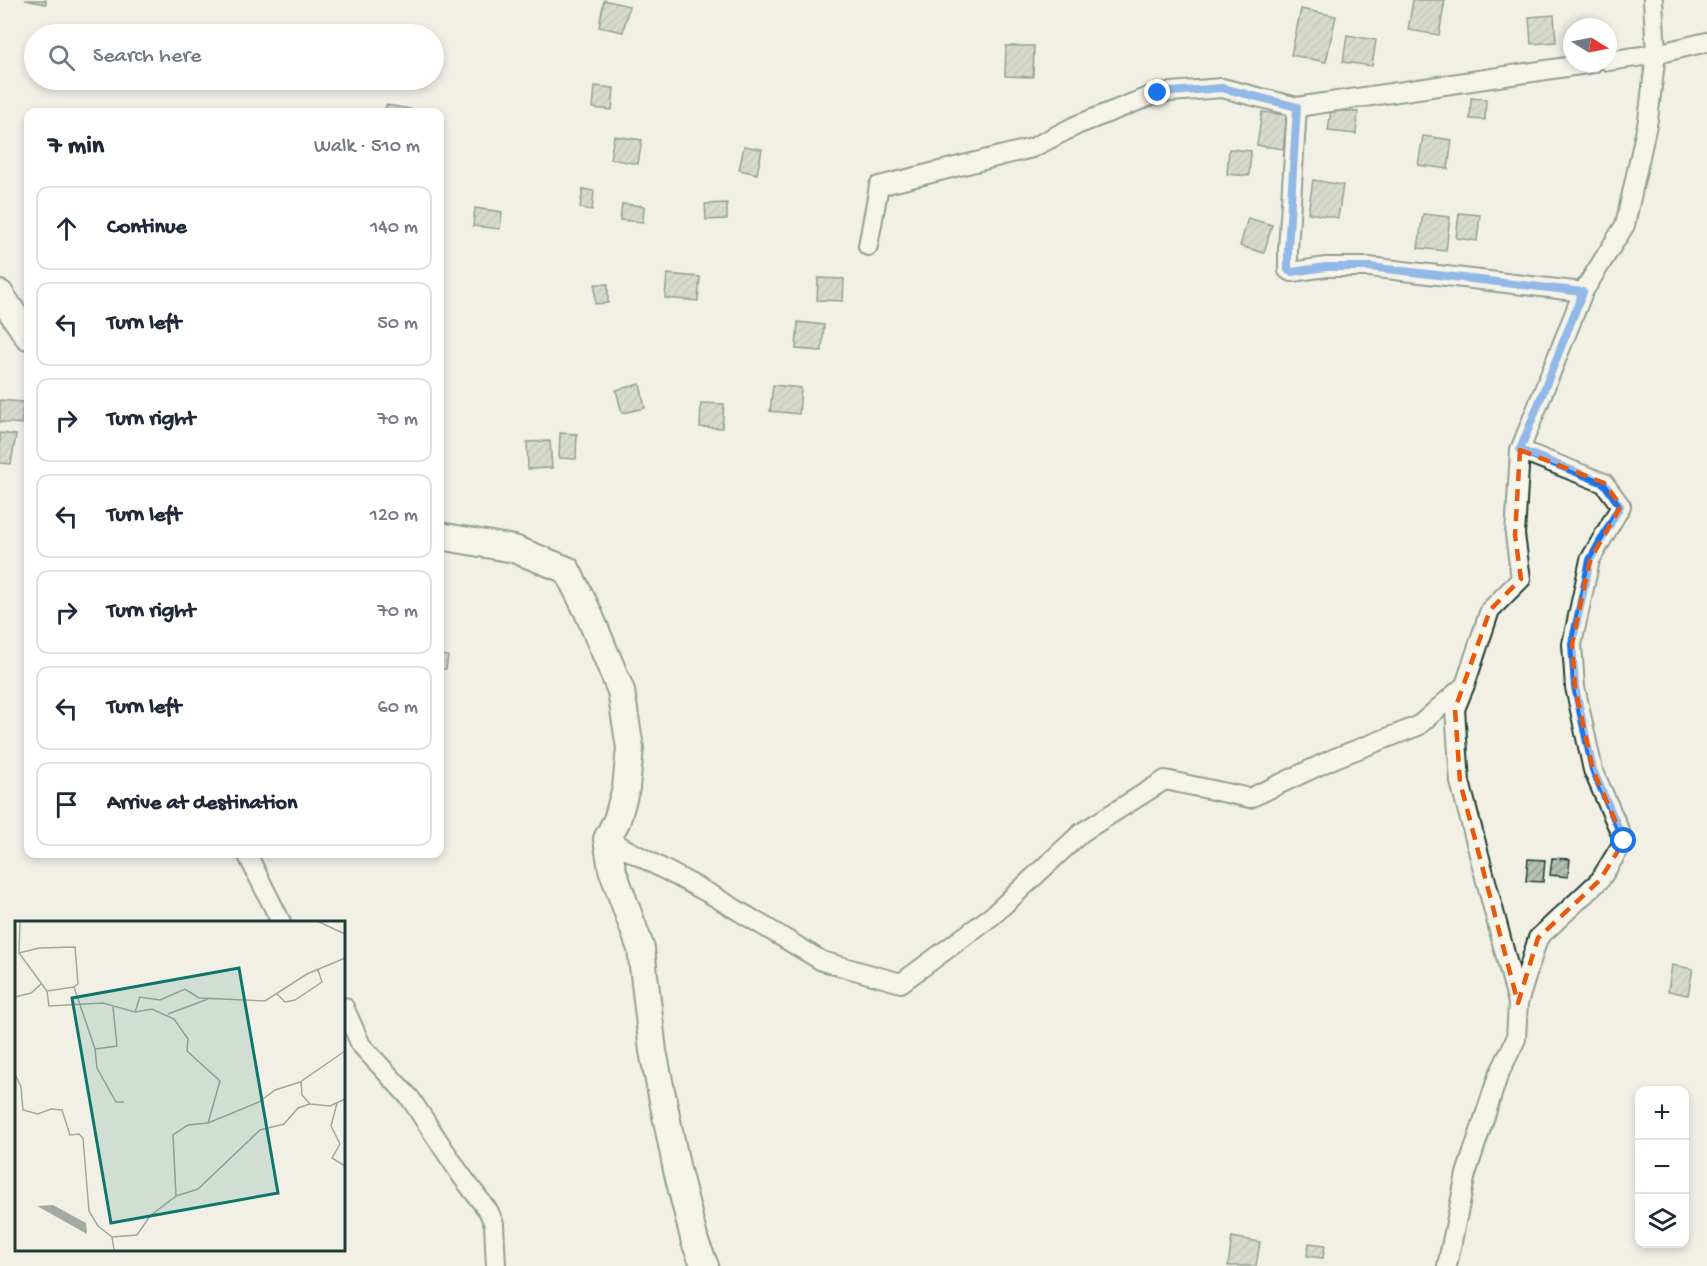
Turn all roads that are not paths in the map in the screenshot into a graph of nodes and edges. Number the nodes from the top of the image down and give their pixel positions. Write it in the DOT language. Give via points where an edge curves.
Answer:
graph roads {
  1 [pos="1653,0"];
  2 [pos="1707,42"];
  3 [pos="1656,54"];
  4 [pos="1617,60"];
  5 [pos="1563,67"];
  6 [pos="1297,107"];
  7 [pos="868,246"];
  8 [pos="1583,292"];
  9 [pos="0,294"];
  10 [pos="24,330"];
  11 [pos="1520,450"];
  12 [pos="444,537"];
  13 [pos="1465,686"];
  14 [pos="607,839"];
  15 [pos="249,858"];
  16 [pos="280,921"];
  17 [pos="1518,1003"];
  18 [pos="345,1009"];
  19 [pos="496,1266"];
  20 [pos="705,1266"];
  21 [pos="1447,1266"];
  1 -- 3 [label="street"];
  2 -- 3 [label="street"];
  3 -- 4 [label="street"];
  3 -- 8 [label="street" via="1648,120 1625,225"];
  5 -- 6 [label="street"];
  6 -- 7 [label="street" via="1222,88 1158,93 1077,125 1032,148 879,186"];
  6 -- 8 [label="street" via="1288,270 1369,267"];
  8 -- 11 [label="street"];
  9 -- 10 [label="street"];
  11 -- 13 [label="street" via="1515,534 1521,579 1490,610"];
  11 -- 17 [label="street" via="1604,483 1620,506 1590,560 1572,644 1575,687 1593,770 1624,841 1600,880 1538,938"];
  12 -- 14 [label="street" via="514,549 567,570 621,691 630,748 626,788"];
  13 -- 14 [label="street" via="1418,726 1335,758 1251,798 1165,780 1081,833 992,916 901,984 822,961 712,895"];
  13 -- 17 [label="street" via="1455,709 1460,782"];
  14 -- 20 [label="street" via="612,869 641,949 653,1052 677,1170"];
  15 -- 16 [label="street"];
  17 -- 21 [label="street" via="1516,1039 1498,1076 1466,1174"];
  18 -- 19 [label="street" via="361,1045 410,1098 489,1212 494,1224"];
}
